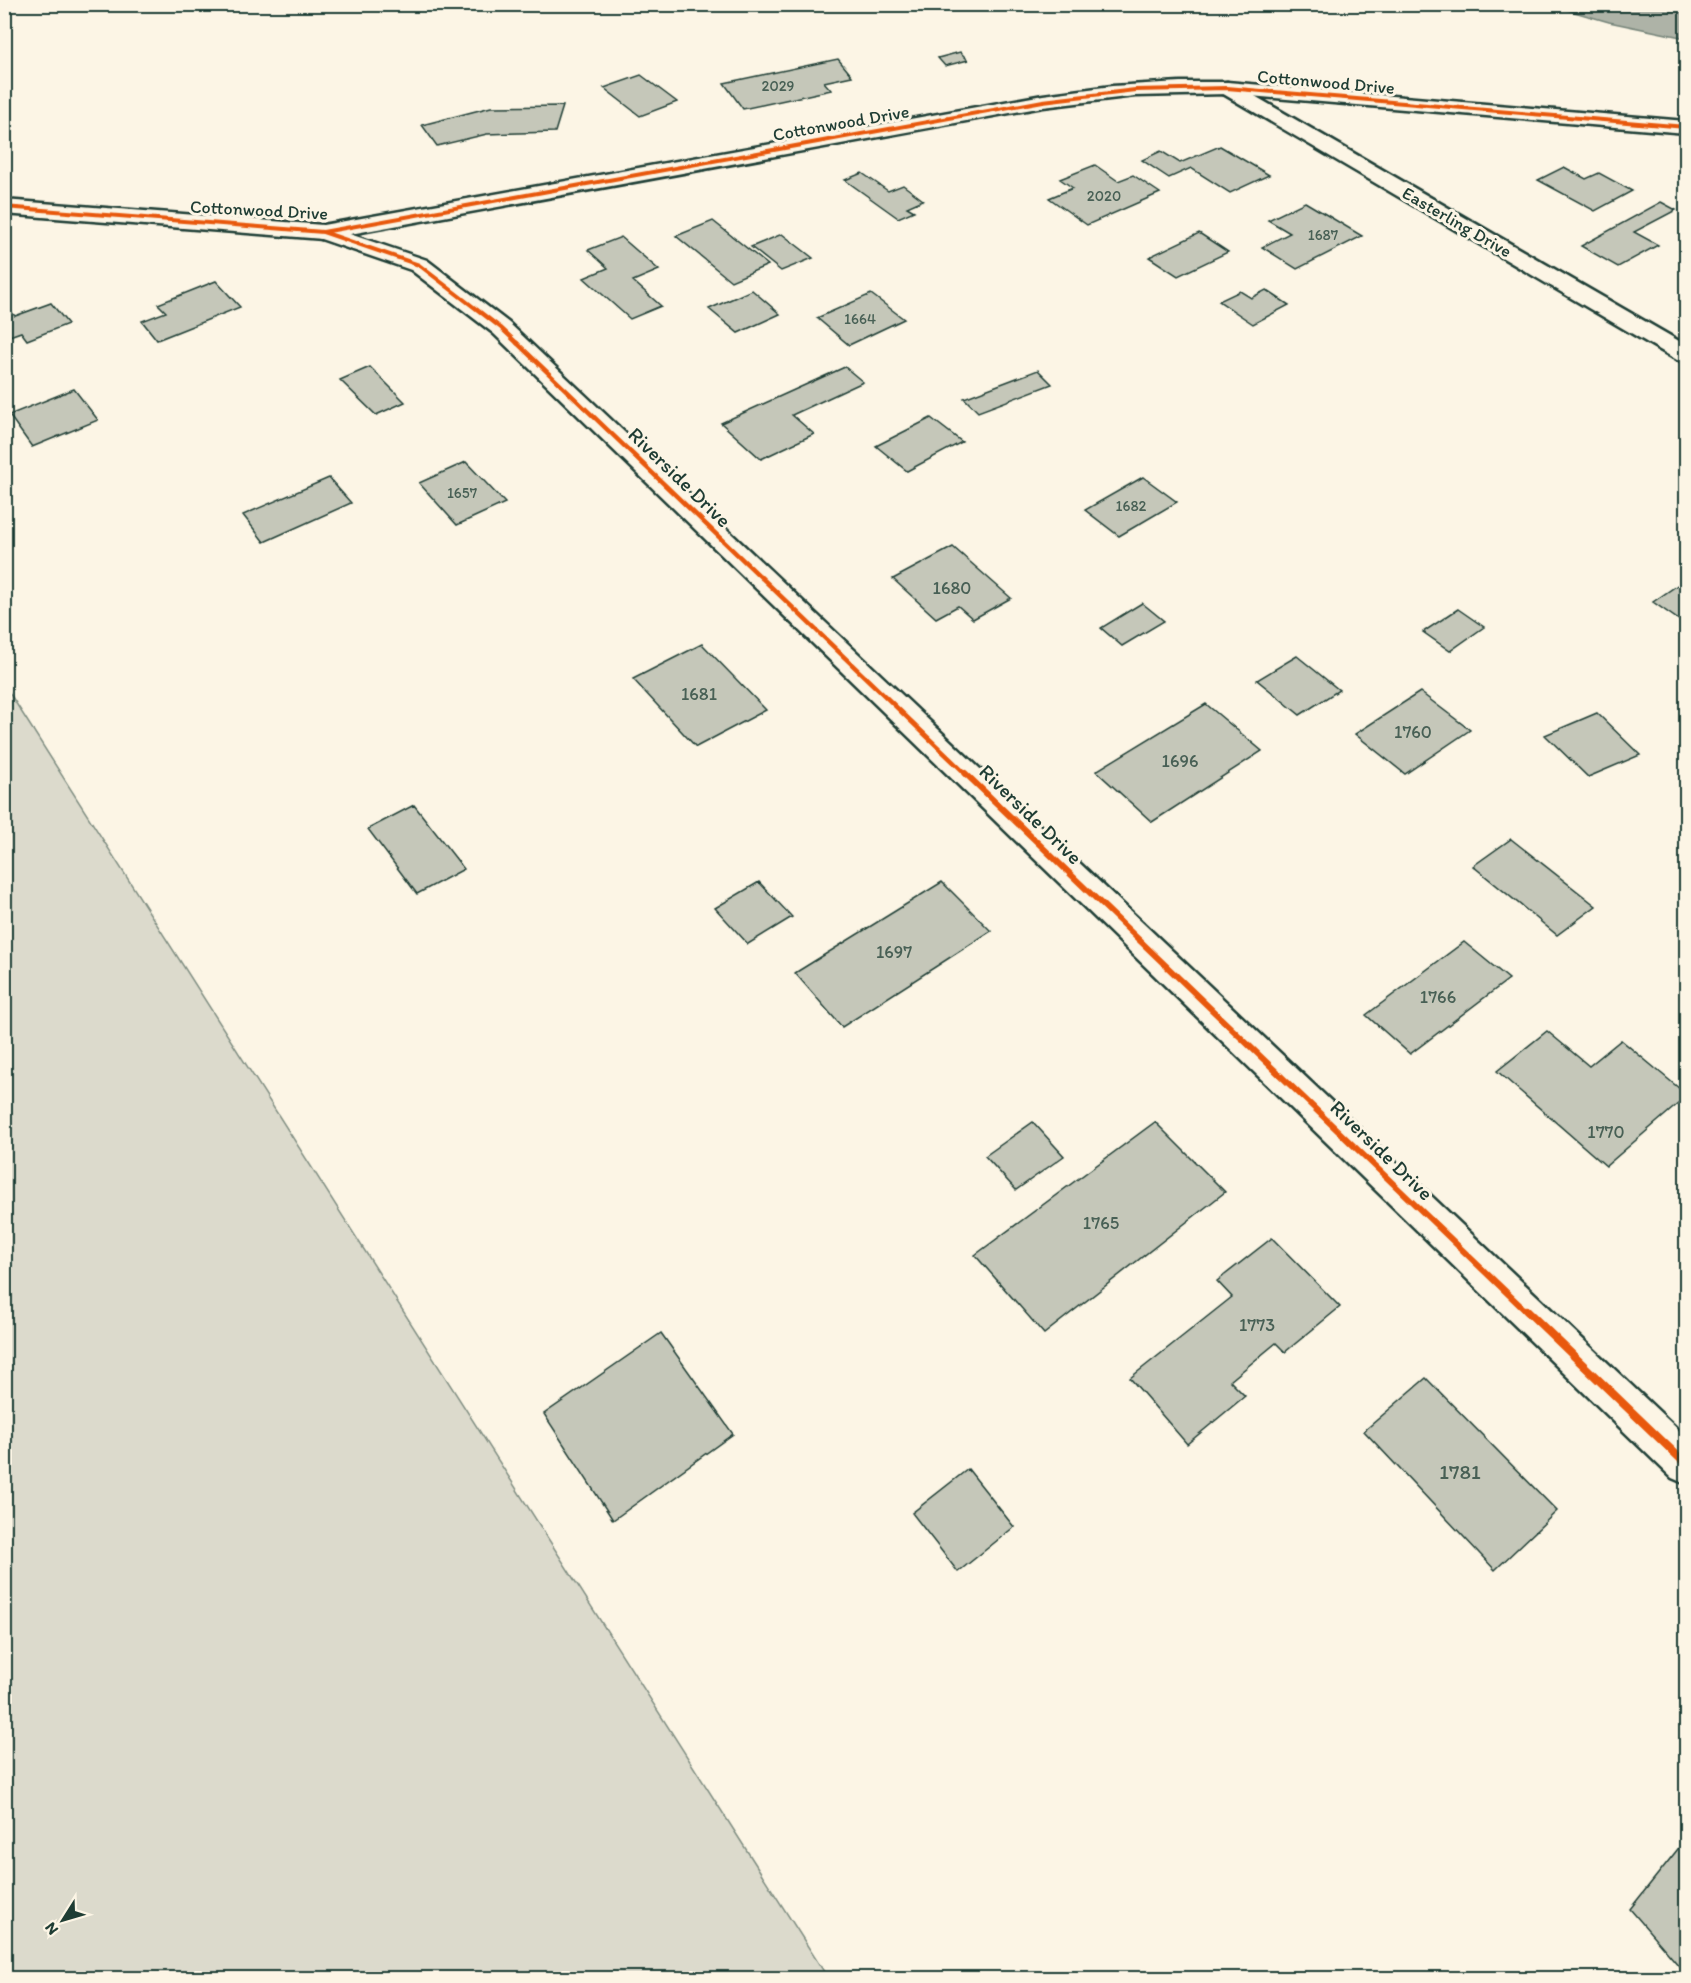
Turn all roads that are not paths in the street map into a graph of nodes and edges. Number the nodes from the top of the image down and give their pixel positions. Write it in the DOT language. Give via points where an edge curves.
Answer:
graph roads {
  1 [pos="1227,88"];
  2 [pos="1686,127"];
  3 [pos="4,207"];
  4 [pos="323,232"];
  5 [pos="1686,355"];
  6 [pos="1686,1464"];
  1 -- 2 [label="street, Cottonwood Drive"];
  1 -- 4 [label="street, Cottonwood Drive" via="1122,89 1043,101"];
  1 -- 5 [label="street, Easterling Drive"];
  3 -- 4 [label="street, Cottonwood Drive"];
  4 -- 6 [label="street, Riverside Drive" via="418,265 501,328"];
}
